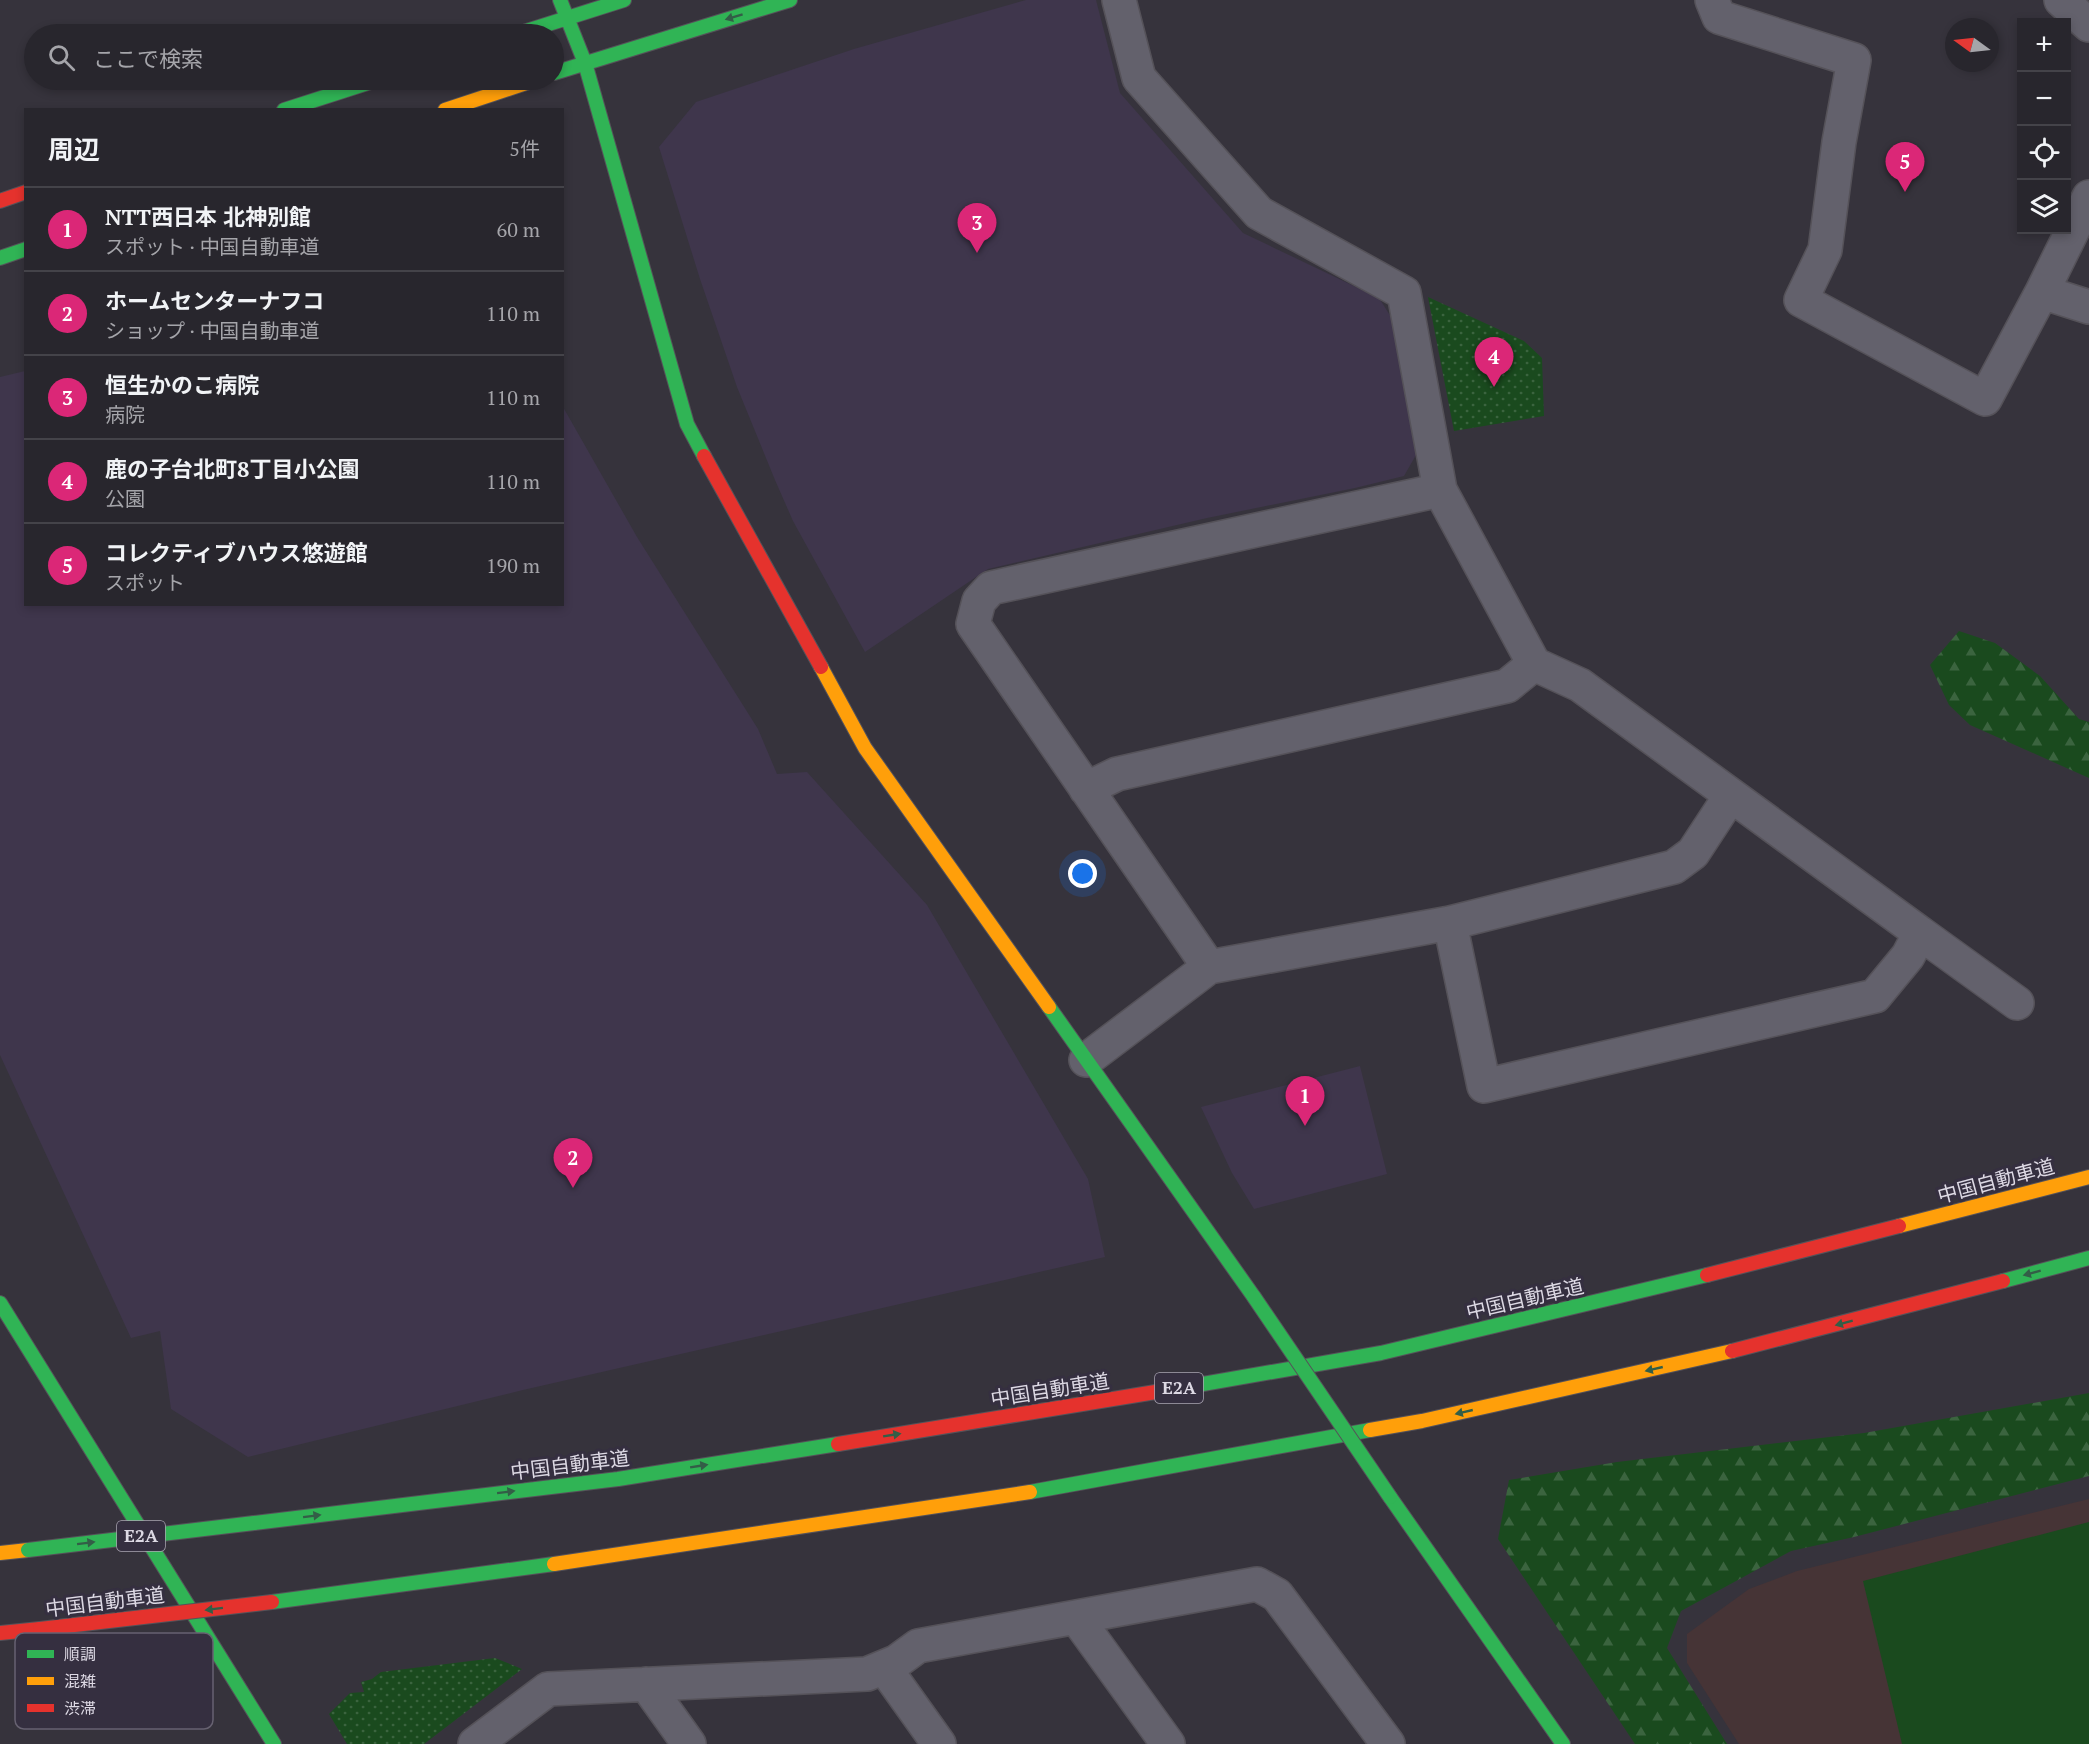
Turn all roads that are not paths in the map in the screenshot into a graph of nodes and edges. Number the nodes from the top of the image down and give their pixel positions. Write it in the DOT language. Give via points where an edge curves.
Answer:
graph roads {
  1 [pos="560,0"];
  2 [pos="624,0"];
  3 [pos="790,0"];
  4 [pos="1119,0"];
  5 [pos="1712,0"];
  6 [pos="2061,0"];
  7 [pos="566,19"];
  8 [pos="550,24"];
  9 [pos="2089,25"];
  10 [pos="585,63"];
  11 [pos="564,70"];
  12 [pos="346,90"];
  13 [pos="505,90"];
  14 [pos="290,108"];
  15 [pos="451,108"];
  16 [pos="24,193"];
  17 [pos="2089,197"];
  18 [pos="0,201"];
  19 [pos="24,250"];
  20 [pos="0,258"];
  21 [pos="2042,292"];
  22 [pos="2089,307"];
  23 [pos="1440,490"];
  24 [pos="1534,664"];
  25 [pos="1086,789"];
  26 [pos="1731,795"];
  27 [pos="1450,923"];
  28 [pos="1920,933"];
  29 [pos="1209,967"];
  30 [pos="2018,1004"];
  31 [pos="1086,1060"];
  32 [pos="2089,1177"];
  33 [pos="2089,1258"];
  34 [pos="0,1303"];
  35 [pos="0,1553"];
  36 [pos="1076,1617"];
  37 [pos="0,1633"];
  38 [pos="205,1633"];
  39 [pos="213,1646"];
  40 [pos="884,1667"];
  41 [pos="646,1684"];
  42 [pos="274,1744"];
  43 [pos="475,1744"];
  44 [pos="689,1744"];
  45 [pos="939,1744"];
  46 [pos="1168,1744"];
  47 [pos="1388,1744"];
  48 [pos="1563,1744"];
  1 -- 7 [label="main road"];
  2 -- 7 [label="main road"];
  3 -- 10 [label="main road, one-way"];
  4 -- 23 [label="street" via="1139,78 1259,213 1404,293"];
  5 -- 21 [label="street" via="1719,17 1854,60 1825,250 1801,300 1985,399"];
  6 -- 9 [label="street"];
  7 -- 8 [label="main road"];
  7 -- 10 [label="main road"];
  10 -- 11 [label="main road"];
  10 -- 31 [label="main road" via="687,424 865,748"];
  12 -- 14 [label="main road"];
  13 -- 15 [label="main road"];
  16 -- 18 [label="main road"];
  17 -- 21 [label="street"];
  19 -- 20 [label="main road"];
  21 -- 22 [label="street"];
  23 -- 24 [label="street"];
  23 -- 25 [label="street" via="991,588 978,601 973,624"];
  24 -- 25 [label="street" via="1507,686 1117,774"];
  24 -- 26 [label="street" via="1580,685"];
  25 -- 29 [label="street"];
  26 -- 27 [label="street" via="1693,853 1674,867"];
  26 -- 28 [label="street"];
  27 -- 28 [label="street" via="1484,1086 1875,996 1908,956"];
  27 -- 29 [label="street"];
  28 -- 30 [label="street"];
  29 -- 31 [label="street"];
  31 -- 48 [label="main road, bridge"];
  35 -- 32 [label="main road, 中国自動車道 / E2A, one-way, bridge" via="618,1479 1381,1353 1745,1266"];
  33 -- 37 [label="main road, 中国自動車道, one-way, bridge" via="1770,1342 1422,1421 1031,1492 631,1554 272,1602"];
  34 -- 38 [label="main road"];
  36 -- 40 [label="street" via="918,1646"];
  36 -- 46 [label="street"];
  36 -- 47 [label="street" via="1257,1584 1277,1595"];
  39 -- 42 [label="main road"];
  40 -- 41 [label="street" via="867,1674"];
  40 -- 45 [label="street"];
  41 -- 43 [label="street" via="548,1689"];
  41 -- 44 [label="street"];
}
